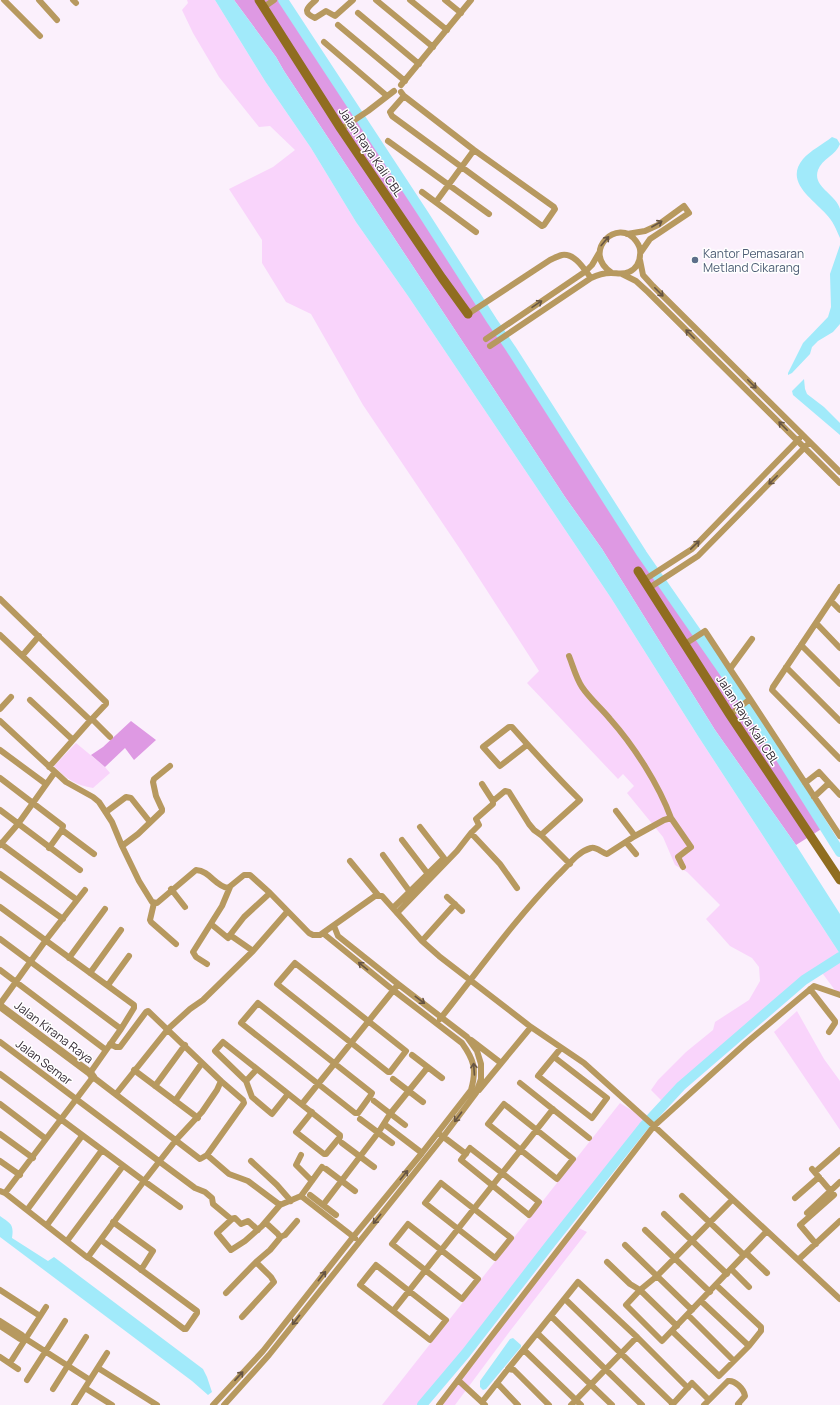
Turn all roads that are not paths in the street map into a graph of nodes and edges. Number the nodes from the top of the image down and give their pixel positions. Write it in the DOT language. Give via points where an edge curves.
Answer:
graph roads {
  1 [pos="4,0"];
  2 [pos="39,0"];
  3 [pos="274,0"];
  4 [pos="353,0"];
  5 [pos="376,0"];
  6 [pos="410,0"];
  7 [pos="445,0"];
  8 [pos="471,0"];
  9 [pos="311,2"];
  10 [pos="262,4"];
  11 [pos="358,13"];
  12 [pos="461,13"];
  13 [pos="58,20"];
  14 [pos="338,25"];
  15 [pos="447,30"];
  16 [pos="40,36"];
  17 [pos="324,42"];
  18 [pos="433,47"];
  19 [pos="419,64"];
  20 [pos="403,83"];
  21 [pos="394,91"];
  22 [pos="403,94"];
  23 [pos="387,96"];
  24 [pos="341,128"];
  25 [pos="388,141"];
  26 [pos="474,150"];
  27 [pos="462,167"];
  28 [pos="449,184"];
  29 [pos="422,192"];
  30 [pos="436,202"];
  31 [pos="489,214"];
  32 [pos="476,232"];
  33 [pos="627,234"];
  34 [pos="641,252"];
  35 [pos="599,253"];
  36 [pos="640,260"];
  37 [pos="586,271"];
  38 [pos="612,273"];
  39 [pos="622,274"];
  40 [pos="590,278"];
  41 [pos="468,314"];
  42 [pos="486,340"];
  43 [pos="490,346"];
  44 [pos="803,435"];
  45 [pos="798,441"];
  46 [pos="810,442"];
  47 [pos="804,448"];
  48 [pos="840,472"];
  49 [pos="840,483"];
  50 [pos="719,521"];
  51 [pos="726,527"];
  52 [pos="638,571"];
  53 [pos="646,584"];
  54 [pos="840,587"];
  55 [pos="0,599"];
  56 [pos="831,601"];
  57 [pos="840,610"];
  58 [pos="816,624"];
  59 [pos="0,634"];
  60 [pos="39,636"];
  61 [pos="752,639"];
  62 [pos="685,644"];
  63 [pos="801,645"];
  64 [pos="840,648"];
  65 [pos="22,656"];
  66 [pos="568,656"];
  67 [pos="786,667"];
  68 [pos="730,669"];
  69 [pos="840,684"];
  70 [pos="11,697"];
  71 [pos="30,700"];
  72 [pos="749,700"];
  73 [pos="0,709"];
  74 [pos="730,715"];
  75 [pos="0,721"];
  76 [pos="90,721"];
  77 [pos="840,721"];
  78 [pos="110,736"];
  79 [pos="73,740"];
  80 [pos="527,745"];
  81 [pos="0,750"];
  82 [pos="840,759"];
  83 [pos="170,766"];
  84 [pos="49,767"];
  85 [pos="55,772"];
  86 [pos="0,778"];
  87 [pos="805,783"];
  88 [pos="828,783"];
  89 [pos="46,784"];
  90 [pos="482,784"];
  91 [pos="840,795"];
  92 [pos="814,797"];
  93 [pos="493,801"];
  94 [pos="33,803"];
  95 [pos="0,810"];
  96 [pos="616,811"];
  97 [pos="106,812"];
  98 [pos="671,818"];
  99 [pos="150,822"];
  100 [pos="18,824"];
  101 [pos="420,827"];
  102 [pos="62,830"];
  103 [pos="471,833"];
  104 [pos="542,835"];
  105 [pos="635,836"];
  106 [pos="840,836"];
  107 [pos="402,840"];
  108 [pos="626,842"];
  109 [pos="0,844"];
  110 [pos="122,846"];
  111 [pos="49,848"];
  112 [pos="94,854"];
  113 [pos="636,854"];
  114 [pos="383,855"];
  115 [pos="350,860"];
  116 [pos="570,864"];
  117 [pos="683,867"];
  118 [pos="836,867"];
  119 [pos="80,870"];
  120 [pos="0,874"];
  121 [pos="428,874"];
  122 [pos="840,880"];
  123 [pos="230,887"];
  124 [pos="517,888"];
  125 [pos="171,889"];
  126 [pos="85,890"];
  127 [pos="410,892"];
  128 [pos="270,893"];
  129 [pos="378,895"];
  130 [pos="447,896"];
  131 [pos="77,900"];
  132 [pos="154,903"];
  133 [pos="456,904"];
  134 [pos="0,907"];
  135 [pos="185,907"];
  136 [pos="105,909"];
  137 [pos="395,910"];
  138 [pos="462,911"];
  139 [pos="288,912"];
  140 [pos="63,919"];
  141 [pos="211,924"];
  142 [pos="334,926"];
  143 [pos="121,930"];
  144 [pos="324,934"];
  145 [pos="230,935"];
  146 [pos="0,939"];
  147 [pos="46,940"];
  148 [pos="422,941"];
  149 [pos="176,944"];
  150 [pos="253,951"];
  151 [pos="129,956"];
  152 [pos="69,958"];
  153 [pos="30,962"];
  154 [pos="207,964"];
  155 [pos="0,970"];
  156 [pos="90,973"];
  157 [pos="471,981"];
  158 [pos="16,982"];
  159 [pos="398,984"];
  160 [pos="108,985"];
  161 [pos="810,989"];
  162 [pos="393,990"];
  163 [pos="840,995"];
  164 [pos="0,1005"];
  165 [pos="442,1017"];
  166 [pos="369,1021"];
  167 [pos="437,1023"];
  168 [pos="531,1027"];
  169 [pos="121,1029"];
  170 [pos="168,1029"];
  171 [pos="829,1032"];
  172 [pos="467,1037"];
  173 [pos="0,1042"];
  174 [pos="351,1043"];
  175 [pos="184,1046"];
  176 [pos="108,1047"];
  177 [pos="561,1048"];
  178 [pos="412,1055"];
  179 [pos="554,1056"];
  180 [pos="202,1063"];
  181 [pos="334,1063"];
  182 [pos="501,1063"];
  183 [pos="428,1067"];
  184 [pos="257,1069"];
  185 [pos="134,1070"];
  186 [pos="0,1074"];
  187 [pos="91,1075"];
  188 [pos="442,1078"];
  189 [pos="393,1079"];
  190 [pos="221,1081"];
  191 [pos="246,1082"];
  192 [pos="520,1083"];
  193 [pos="319,1084"];
  194 [pos="155,1086"];
  195 [pos="408,1091"];
  196 [pos="476,1093"];
  197 [pos="116,1094"];
  198 [pos="288,1094"];
  199 [pos="76,1100"];
  200 [pos="175,1101"];
  201 [pos="374,1101"];
  202 [pos="423,1102"];
  203 [pos="0,1104"];
  204 [pos="302,1104"];
  205 [pos="553,1109"];
  206 [pos="312,1112"];
  207 [pos="390,1114"];
  208 [pos="198,1118"];
  209 [pos="61,1119"];
  210 [pos="360,1119"];
  211 [pos="384,1124"];
  212 [pos="405,1125"];
  213 [pos="653,1125"];
  214 [pos="536,1130"];
  215 [pos="378,1133"];
  216 [pos="0,1134"];
  217 [pos="441,1135"];
  218 [pos="82,1136"];
  219 [pos="589,1138"];
  220 [pos="46,1139"];
  221 [pos="176,1140"];
  222 [pos="342,1143"];
  223 [pos="392,1143"];
  224 [pos="102,1150"];
  225 [pos="521,1150"];
  226 [pos="840,1150"];
  227 [pos="422,1153"];
  228 [pos="301,1154"];
  229 [pos="466,1154"];
  230 [pos="207,1155"];
  231 [pos="360,1157"];
  232 [pos="33,1158"];
  233 [pos="0,1161"];
  234 [pos="251,1161"];
  235 [pos="160,1162"];
  236 [pos="123,1166"];
  237 [pos="374,1167"];
  238 [pos="502,1173"];
  239 [pos="815,1173"];
  240 [pos="20,1175"];
  241 [pos="312,1181"];
  242 [pos="342,1181"];
  243 [pos="144,1182"];
  244 [pos="840,1182"];
  245 [pos="492,1185"];
  246 [pos="355,1191"];
  247 [pos="831,1191"];
  248 [pos="3,1192"];
  249 [pos="310,1195"];
  250 [pos="301,1196"];
  251 [pos="682,1196"];
  252 [pos="795,1198"];
  253 [pos="732,1200"];
  254 [pos="291,1201"];
  255 [pos="280,1205"];
  256 [pos="323,1205"];
  257 [pos="180,1207"];
  258 [pos="474,1209"];
  259 [pos="27,1210"];
  260 [pos="807,1212"];
  261 [pos="664,1214"];
  262 [pos="336,1215"];
  263 [pos="232,1219"];
  264 [pos="840,1221"];
  265 [pos="113,1222"];
  266 [pos="297,1222"];
  267 [pos="266,1223"];
  268 [pos="710,1223"];
  269 [pos="47,1226"];
  270 [pos="458,1229"];
  271 [pos="258,1230"];
  272 [pos="645,1230"];
  273 [pos="766,1232"];
  274 [pos="280,1237"];
  275 [pos="353,1237"];
  276 [pos="100,1240"];
  277 [pos="67,1241"];
  278 [pos="359,1241"];
  279 [pos="693,1241"];
  280 [pos="816,1244"];
  281 [pos="625,1245"];
  282 [pos="441,1250"];
  283 [pos="745,1254"];
  284 [pos="88,1258"];
  285 [pos="675,1258"];
  286 [pos="798,1260"];
  287 [pos="256,1262"];
  288 [pos="607,1262"];
  289 [pos="141,1270"];
  290 [pos="425,1270"];
  291 [pos="729,1271"];
  292 [pos="767,1273"];
  293 [pos="657,1276"];
  294 [pos="716,1285"];
  295 [pos="749,1287"];
  296 [pos="0,1290"];
  297 [pos="409,1290"];
  298 [pos="640,1290"];
  299 [pos="710,1292"];
  300 [pos="226,1293"];
  301 [pos="565,1299"];
  302 [pos="840,1299"];
  303 [pos="701,1301"];
  304 [pos="46,1307"];
  305 [pos="692,1310"];
  306 [pos="392,1311"];
  307 [pos="688,1315"];
  308 [pos="40,1316"];
  309 [pos="551,1316"];
  310 [pos="242,1318"];
  311 [pos="0,1321"];
  312 [pos="65,1321"];
  313 [pos="0,1326"];
  314 [pos="677,1326"];
  315 [pos="672,1331"];
  316 [pos="537,1333"];
  317 [pos="86,1337"];
  318 [pos="637,1337"];
  319 [pos="26,1339"];
  320 [pos="749,1346"];
  321 [pos="524,1350"];
  322 [pos="45,1352"];
  323 [pos="107,1353"];
  324 [pos="621,1353"];
  325 [pos="0,1357"];
  326 [pos="734,1361"];
  327 [pos="10,1363"];
  328 [pos="68,1366"];
  329 [pos="18,1368"];
  330 [pos="98,1368"];
  331 [pos="508,1369"];
  332 [pos="605,1370"];
  333 [pos="27,1380"];
  334 [pos="90,1380"];
  335 [pos="458,1380"];
  336 [pos="497,1384"];
  337 [pos="591,1385"];
  338 [pos="85,1388"];
  339 [pos="688,1388"];
  340 [pos="53,1389"];
  341 [pos="709,1400"];
  342 [pos="576,1403"];
  343 [pos="483,1404"];
  344 [pos="672,1404"];
  345 [pos="74,1405"];
  346 [pos="112,1405"];
  347 [pos="157,1405"];
  348 [pos="213,1405"];
  349 [pos="224,1405"];
  350 [pos="439,1405"];
  351 [pos="518,1405"];
  352 [pos="549,1405"];
  353 [pos="612,1405"];
  354 [pos="642,1405"];
  355 [pos="704,1405"];
  356 [pos="738,1405"];
  1 -- 16 [label="street"];
  2 -- 13 [label="street"];
  3 -- 10 [label="street"];
  4 -- 9 [label="street" via="335,16 326,11 315,18 307,12"];
  5 -- 18 [label="street"];
  6 -- 15 [label="street"];
  7 -- 12 [label="street"];
  8 -- 12 [label="street"];
  10 -- 24 [label="main road, Jalan Raya Kali CBL"];
  11 -- 19 [label="street"];
  12 -- 15 [label="street"];
  14 -- 20 [label="street"];
  15 -- 18 [label="street"];
  17 -- 23 [label="street"];
  18 -- 19 [label="street"];
  19 -- 20 [label="street"];
  20 -- 21 [label="street" via="396,85"];
  20 -- 22 [label="street"];
  21 -- 22 [label="street"];
  21 -- 23 [label="street"];
  22 -- 26 [label="street"];
  22 -- 27 [label="street" via="390,112 391,115"];
  23 -- 24 [label="street"];
  24 -- 41 [label="main road, Jalan Raya Kali CBL"];
  25 -- 28 [label="street"];
  26 -- 27 [label="street"];
  26 -- 27 [label="street" via="554,207 544,225"];
  27 -- 28 [label="street"];
  28 -- 30 [label="street"];
  28 -- 31 [label="street"];
  29 -- 30 [label="street"];
  30 -- 32 [label="street"];
  33 -- 34 [label="street" via="639,244"];
  33 -- 34 [label="street, one-way" via="658,225 684,206 689,212 650,239"];
  35 -- 33 [label="street, one-way" via="605,239 612,234"];
  34 -- 36 [label="street"];
  35 -- 37 [label="street"];
  35 -- 38 [label="street" via="605,268"];
  36 -- 39 [label="street" via="633,270"];
  36 -- 44 [label="street, one-way" via="644,275 653,286"];
  37 -- 40 [label="street"];
  37 -- 41 [label="street" via="575,259 569,255 562,255 550,260"];
  42 -- 37 [label="street, one-way"];
  38 -- 39 [label="street"];
  38 -- 40 [label="street"];
  45 -- 39 [label="street, one-way" via="648,292 636,281"];
  40 -- 43 [label="street"];
  44 -- 45 [label="street"];
  44 -- 46 [label="street"];
  45 -- 47 [label="street"];
  45 -- 50 [label="street"];
  46 -- 47 [label="street"];
  46 -- 48 [label="street"];
  47 -- 49 [label="street"];
  47 -- 51 [label="street, one-way"];
  50 -- 51 [label="street"];
  53 -- 50 [label="street, one-way" via="652,575 692,549"];
  51 -- 53 [label="street" via="698,556 657,582"];
  52 -- 53 [label="main road, Jalan Raya Kali CBL"];
  53 -- 62 [label="main road, Jalan Raya Kali CBL"];
  54 -- 56 [label="street"];
  55 -- 60 [label="street"];
  56 -- 57 [label="street"];
  56 -- 58 [label="street"];
  58 -- 63 [label="street"];
  58 -- 64 [label="street"];
  59 -- 65 [label="street"];
  60 -- 65 [label="street"];
  60 -- 76 [label="street" via="106,702"];
  61 -- 68 [label="street"];
  62 -- 68 [label="street" via="705,631"];
  62 -- 74 [label="main road, Jalan Raya Kali CBL"];
  63 -- 67 [label="street"];
  63 -- 69 [label="street"];
  65 -- 76 [label="street"];
  66 -- 98 [label="street" via="581,686 637,754 665,802"];
  67 -- 77 [label="street"];
  67 -- 82 [label="street" via="773,687 773,692"];
  68 -- 72 [label="street"];
  70 -- 73 [label="street"];
  71 -- 79 [label="street"];
  72 -- 74 [label="street"];
  72 -- 87 [label="street"];
  74 -- 118 [label="main road, Jalan Raya Kali CBL"];
  75 -- 84 [label="street"];
  76 -- 78 [label="street"];
  76 -- 79 [label="street"];
  79 -- 84 [label="street"];
  80 -- 80 [label="street" via="510,727 484,747 500,766"];
  80 -- 104 [label="street" via="580,800"];
  81 -- 89 [label="street"];
  83 -- 99 [label="street" via="153,781 153,788 162,811"];
  84 -- 85 [label="street"];
  85 -- 89 [label="street"];
  85 -- 97 [label="street" via="76,789 95,799"];
  86 -- 94 [label="street"];
  87 -- 88 [label="street" via="819,772"];
  87 -- 92 [label="street"];
  88 -- 91 [label="street"];
  88 -- 92 [label="street"];
  89 -- 94 [label="street"];
  90 -- 93 [label="street"];
  92 -- 106 [label="street"];
  93 -- 103 [label="street" via="493,804 476,819 479,826"];
  93 -- 104 [label="street" via="505,791 509,792 529,824"];
  94 -- 100 [label="street"];
  94 -- 102 [label="street" via="63,826"];
  95 -- 100 [label="street"];
  96 -- 105 [label="street"];
  97 -- 99 [label="street" via="129,796"];
  97 -- 110 [label="street"];
  98 -- 105 [label="street"];
  98 -- 117 [label="street" via="691,847 678,857"];
  99 -- 110 [label="street"];
  100 -- 109 [label="street"];
  100 -- 111 [label="street"];
  101 -- 121 [label="street" via="444,858"];
  102 -- 111 [label="street"];
  102 -- 112 [label="street"];
  103 -- 124 [label="street" via="500,864"];
  103 -- 137 [label="street" via="457,851"];
  104 -- 116 [label="street"];
  105 -- 108 [label="street"];
  107 -- 121 [label="street"];
  108 -- 113 [label="street"];
  108 -- 116 [label="street" via="608,854 591,848"];
  109 -- 131 [label="street"];
  110 -- 132 [label="street" via="138,881"];
  111 -- 119 [label="street"];
  114 -- 127 [label="street"];
  115 -- 129 [label="street"];
  116 -- 157 [label="street" via="530,905"];
  118 -- 122 [label="main road, Jalan Raya Kali CBL"];
  120 -- 140 [label="street"];
  121 -- 127 [label="street"];
  123 -- 125 [label="street" via="224,887 207,874 196,870"];
  123 -- 128 [label="street" via="248,874"];
  123 -- 141 [label="street"];
  125 -- 132 [label="street"];
  125 -- 135 [label="street"];
  126 -- 131 [label="street"];
  127 -- 137 [label="street"];
  128 -- 139 [label="street"];
  128 -- 145 [label="street" via="244,917"];
  129 -- 137 [label="street"];
  129 -- 142 [label="street"];
  130 -- 133 [label="street"];
  131 -- 140 [label="street"];
  132 -- 149 [label="street" via="151,922"];
  133 -- 138 [label="street"];
  133 -- 148 [label="street"];
  134 -- 147 [label="street"];
  136 -- 152 [label="street"];
  137 -- 148 [label="street"];
  139 -- 144 [label="street" via="309,933"];
  139 -- 150 [label="street"];
  140 -- 147 [label="street"];
  141 -- 145 [label="street" via="228,938"];
  141 -- 154 [label="street" via="193,952"];
  142 -- 144 [label="street"];
  142 -- 159 [label="street" via="338,936"];
  143 -- 156 [label="street"];
  162 -- 144 [label="street, one-way"];
  145 -- 150 [label="street"];
  146 -- 153 [label="street"];
  147 -- 152 [label="street"];
  147 -- 153 [label="street"];
  148 -- 157 [label="street"];
  150 -- 170 [label="street" via="204,1000"];
  151 -- 160 [label="street"];
  152 -- 156 [label="street"];
  153 -- 158 [label="street"];
  153 -- 169 [label="street"];
  155 -- 158 [label="street"];
  156 -- 160 [label="street"];
  157 -- 165 [label="street"];
  157 -- 168 [label="street"];
  158 -- 164 [label="street"];
  158 -- 176 [label="street"];
  159 -- 162 [label="street"];
  159 -- 165 [label="street, one-way"];
  160 -- 169 [label="street" via="134,1005"];
  161 -- 163 [label="street" via="814,986"];
  161 -- 171 [label="street" via="835,1021"];
  161 -- 213 [label="street"];
  162 -- 166 [label="street"];
  162 -- 167 [label="street"];
  164 -- 187 [label="street, Jalan Kirana Raya"];
  165 -- 167 [label="street"];
  165 -- 172 [label="street"];
  166 -- 174 [label="street"];
  166 -- 174 [label="street" via="406,1051 390,1072"];
  166 -- 174 [label="street" via="295,964 277,984"];
  217 -- 167 [label="street, one-way" via="471,1090 474,1065 462,1043"];
  168 -- 177 [label="street"];
  168 -- 182 [label="street"];
  169 -- 176 [label="street"];
  170 -- 175 [label="street"];
  170 -- 176 [label="street" via="148,1011 120,1047"];
  170 -- 185 [label="street"];
  172 -- 182 [label="street"];
  172 -- 196 [label="street" via="477,1051 481,1064 481,1079"];
  173 -- 199 [label="street, Jalan Semar"];
  174 -- 181 [label="street"];
  175 -- 180 [label="street"];
  175 -- 194 [label="street"];
  176 -- 187 [label="street"];
  177 -- 179 [label="street"];
  177 -- 213 [label="street" via="584,1063"];
  178 -- 183 [label="street"];
  179 -- 179 [label="street" via="607,1098 592,1118 538,1076"];
  180 -- 190 [label="street"];
  180 -- 200 [label="street"];
  181 -- 193 [label="street"];
  181 -- 193 [label="street" via="372,1093 367,1101 358,1113 355,1113"];
  181 -- 193 [label="street" via="258,1003 241,1023"];
  182 -- 196 [label="street"];
  183 -- 188 [label="street"];
  183 -- 195 [label="street"];
  184 -- 191 [label="street"];
  184 -- 191 [label="street" via="223,1042 215,1051"];
  184 -- 198 [label="street"];
  185 -- 194 [label="street"];
  185 -- 197 [label="street"];
  186 -- 209 [label="street"];
  187 -- 197 [label="street"];
  187 -- 199 [label="street"];
  189 -- 195 [label="street"];
  190 -- 208 [label="street"];
  190 -- 230 [label="street" via="244,1103"];
  191 -- 198 [label="street" via="252,1097 272,1114"];
  192 -- 205 [label="street"];
  193 -- 204 [label="street"];
  194 -- 200 [label="street"];
  195 -- 202 [label="street"];
  195 -- 207 [label="street"];
  196 -- 217 [label="street, one-way"];
  197 -- 221 [label="street"];
  198 -- 204 [label="street"];
  199 -- 209 [label="street"];
  199 -- 235 [label="street, Jalan Semar"];
  200 -- 208 [label="street"];
  201 -- 207 [label="street"];
  203 -- 220 [label="street"];
  204 -- 206 [label="street"];
  205 -- 214 [label="street"];
  205 -- 219 [label="street"];
  206 -- 206 [label="street" via="340,1135 326,1154 296,1132"];
  207 -- 211 [label="street"];
  207 -- 212 [label="street"];
  208 -- 221 [label="street"];
  209 -- 218 [label="street"];
  209 -- 220 [label="street"];
  210 -- 215 [label="street"];
  211 -- 215 [label="street"];
  211 -- 227 [label="street"];
  213 -- 253 [label="street"];
  213 -- 335 [label="street"];
  214 -- 225 [label="street"];
  214 -- 225 [label="street" via="504,1104 488,1124"];
  214 -- 225 [label="street" via="573,1159 557,1179"];
  215 -- 223 [label="street"];
  215 -- 231 [label="street"];
  216 -- 232 [label="street"];
  217 -- 227 [label="street"];
  217 -- 229 [label="street"];
  217 -- 278 [label="street, one-way"];
  218 -- 224 [label="street"];
  218 -- 259 [label="street"];
  220 -- 232 [label="street"];
  221 -- 230 [label="street" via="200,1159"];
  221 -- 235 [label="street"];
  222 -- 231 [label="street"];
  224 -- 236 [label="street"];
  224 -- 269 [label="street"];
  225 -- 238 [label="street"];
  226 -- 239 [label="street"];
  275 -- 227 [label="street, one-way"];
  228 -- 241 [label="street" via="296,1165"];
  229 -- 238 [label="street" via="470,1148"];
  229 -- 245 [label="street" via="460,1160"];
  230 -- 255 [label="street" via="229,1174 252,1183"];
  231 -- 237 [label="street"];
  231 -- 242 [label="street"];
  232 -- 240 [label="street"];
  233 -- 240 [label="street"];
  234 -- 254 [label="street"];
  235 -- 243 [label="street"];
  235 -- 263 [label="street, Jalan Semar" via="195,1188 205,1192 212,1198 213,1204"];
  236 -- 243 [label="street"];
  236 -- 277 [label="street"];
  238 -- 245 [label="street"];
  238 -- 245 [label="street" via="539,1202 529,1215"];
  239 -- 247 [label="street"];
  239 -- 252 [label="street"];
  240 -- 248 [label="street"];
  241 -- 242 [label="street" via="324,1168"];
  241 -- 250 [label="street"];
  242 -- 246 [label="street"];
  242 -- 256 [label="street"];
  243 -- 257 [label="street"];
  243 -- 265 [label="street"];
  244 -- 247 [label="street"];
  245 -- 258 [label="street"];
  247 -- 260 [label="street"];
  247 -- 280 [label="street" via="834,1195 800,1225"];
  248 -- 259 [label="street"];
  249 -- 256 [label="street"];
  250 -- 254 [label="street"];
  250 -- 275 [label="street"];
  251 -- 268 [label="street"];
  253 -- 268 [label="street"];
  253 -- 273 [label="street"];
  254 -- 255 [label="street"];
  255 -- 267 [label="street"];
  256 -- 262 [label="street"];
  258 -- 270 [label="street"];
  258 -- 270 [label="street" via="441,1183 425,1203"];
  258 -- 270 [label="street" via="511,1238 495,1258"];
  259 -- 269 [label="street"];
  261 -- 279 [label="street"];
  263 -- 271 [label="street" via="242,1224 248,1221"];
  263 -- 271 [label="street" via="217,1234 230,1250"];
  264 -- 280 [label="street"];
  265 -- 276 [label="street"];
  265 -- 289 [label="street" via="153,1251"];
  266 -- 274 [label="street"];
  267 -- 271 [label="street"];
  267 -- 274 [label="street"];
  268 -- 279 [label="street"];
  268 -- 283 [label="street"];
  269 -- 277 [label="street"];
  270 -- 282 [label="street"];
  272 -- 285 [label="street"];
  273 -- 283 [label="street"];
  273 -- 286 [label="street"];
  274 -- 287 [label="street"];
  275 -- 278 [label="street"];
  348 -- 275 [label="street, one-way" via="263,1351"];
  276 -- 284 [label="street"];
  276 -- 289 [label="street"];
  277 -- 284 [label="street"];
  278 -- 349 [label="street, one-way" via="268,1355"];
  279 -- 285 [label="street"];
  279 -- 291 [label="street"];
  280 -- 286 [label="street"];
  281 -- 293 [label="street"];
  282 -- 290 [label="street"];
  282 -- 290 [label="street" via="408,1224 392,1244"];
  282 -- 290 [label="street" via="478,1279 462,1299"];
  283 -- 291 [label="street"];
  283 -- 292 [label="street"];
  284 -- 289 [label="street" via="187,1329 197,1311"];
  285 -- 293 [label="street"];
  285 -- 299 [label="street"];
  286 -- 302 [label="street"];
  287 -- 300 [label="street"];
  287 -- 310 [label="street" via="274,1282"];
  288 -- 298 [label="street"];
  290 -- 297 [label="street"];
  291 -- 294 [label="street"];
  291 -- 295 [label="street"];
  293 -- 298 [label="street"];
  293 -- 305 [label="street"];
  294 -- 299 [label="street"];
  294 -- 320 [label="street" via="761,1327 761,1331"];
  296 -- 308 [label="street"];
  297 -- 306 [label="street"];
  297 -- 306 [label="street" via="376,1265 360,1285"];
  297 -- 306 [label="street" via="446,1320 430,1340"];
  298 -- 314 [label="street"];
  298 -- 315 [label="street" via="626,1305 662,1341"];
  299 -- 303 [label="street"];
  301 -- 309 [label="street"];
  301 -- 318 [label="street" via="578,1282"];
  301 -- 324 [label="street"];
  303 -- 305 [label="street"];
  303 -- 320 [label="street"];
  304 -- 308 [label="street"];
  305 -- 307 [label="street"];
  307 -- 314 [label="street"];
  307 -- 326 [label="street"];
  308 -- 319 [label="street"];
  309 -- 316 [label="street"];
  309 -- 332 [label="street"];
  311 -- 319 [label="street"];
  312 -- 322 [label="street"];
  313 -- 319 [label="street" via="20,1339"];
  314 -- 315 [label="street"];
  315 -- 326 [label="street" via="719,1376"];
  316 -- 321 [label="street"];
  316 -- 337 [label="street"];
  317 -- 328 [label="street"];
  318 -- 324 [label="street"];
  318 -- 339 [label="street"];
  319 -- 322 [label="street"];
  319 -- 327 [label="street"];
  320 -- 326 [label="street"];
  321 -- 331 [label="street"];
  321 -- 342 [label="street"];
  322 -- 328 [label="street"];
  322 -- 333 [label="street"];
  323 -- 330 [label="street"];
  324 -- 332 [label="street"];
  324 -- 344 [label="street"];
  325 -- 327 [label="street"];
  327 -- 329 [label="street"];
  328 -- 334 [label="street"];
  328 -- 340 [label="street"];
  330 -- 334 [label="street"];
  330 -- 347 [label="street"];
  331 -- 336 [label="street"];
  331 -- 352 [label="street" via="514,1370"];
  332 -- 337 [label="street"];
  332 -- 354 [label="street"];
  334 -- 338 [label="street"];
  335 -- 343 [label="street"];
  335 -- 350 [label="street"];
  336 -- 343 [label="street"];
  336 -- 351 [label="street"];
  337 -- 342 [label="street"];
  337 -- 353 [label="street"];
  338 -- 345 [label="street"];
  338 -- 346 [label="street"];
  339 -- 341 [label="street" via="692,1384"];
  339 -- 344 [label="street"];
  341 -- 355 [label="street"];
  341 -- 356 [label="street" via="730,1380 745,1396"];
}
